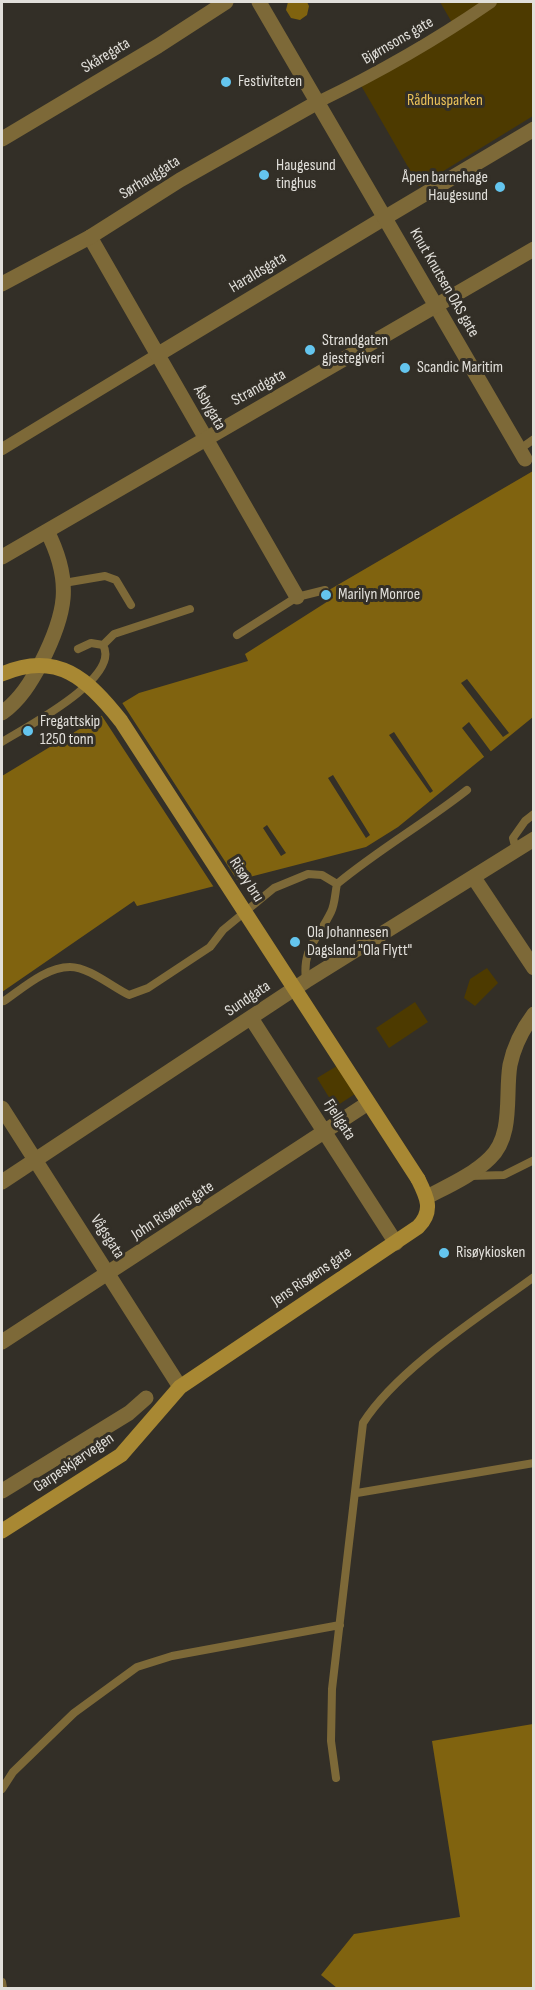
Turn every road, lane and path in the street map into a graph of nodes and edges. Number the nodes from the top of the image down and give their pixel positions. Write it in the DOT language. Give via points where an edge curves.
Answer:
graph roads {
  1 [pos="226,2"];
  2 [pos="259,2"];
  3 [pos="490,2"];
  4 [pos="318,102"];
  5 [pos="534,129"];
  6 [pos="2,139"];
  7 [pos="386,217"];
  8 [pos="90,237"];
  9 [pos="534,249"];
  10 [pos="2,284"];
  11 [pos="436,306"];
  12 [pos="157,354"];
  13 [pos="206,439"];
  14 [pos="534,439"];
  15 [pos="2,449"];
  16 [pos="523,454"];
  17 [pos="47,531"];
  18 [pos="2,557"];
  19 [pos="64,583"];
  20 [pos="325,590"];
  21 [pos="297,597"];
  22 [pos="131,605"];
  23 [pos="190,609"];
  24 [pos="237,635"];
  25 [pos="103,645"];
  26 [pos="78,649"];
  27 [pos="2,674"];
  28 [pos="2,713"];
  29 [pos="2,742"];
  30 [pos="467,790"];
  31 [pos="534,814"];
  32 [pos="534,839"];
  33 [pos="516,850"];
  34 [pos="474,878"];
  35 [pos="337,884"];
  36 [pos="534,968"];
  37 [pos="306,981"];
  38 [pos="4,1001"];
  39 [pos="534,1014"];
  40 [pos="251,1018"];
  41 [pos="362,1107"];
  42 [pos="2,1108"];
  43 [pos="326,1133"];
  44 [pos="36,1160"];
  45 [pos="534,1160"];
  46 [pos="466,1176"];
  47 [pos="2,1182"];
  48 [pos="427,1197"];
  49 [pos="396,1243"];
  50 [pos="109,1274"];
  51 [pos="534,1276"];
  52 [pos="2,1342"];
  53 [pos="180,1386"];
  54 [pos="146,1398"];
  55 [pos="534,1463"];
  56 [pos="2,1491"];
  57 [pos="357,1493"];
  58 [pos="2,1531"];
  59 [pos="340,1625"];
  60 [pos="336,1778"];
  61 [pos="2,1789"];
  62 [pos="2,1982"];
  63 [pos="3,1989"];
  1 -- 6 [label="street, Skåregata"];
  2 -- 4 [label="street, Knut Knutsen OAS gate"];
  3 -- 4 [label="street, Bjørnsons gate" via="454,27"];
  4 -- 7 [label="street, Knut Knutsen OAS gate"];
  4 -- 8 [label="street, Sørhauggata" via="180,180"];
  5 -- 7 [label="street, Haraldsgata"];
  7 -- 11 [label="street, Knut Knutsen OAS gate"];
  7 -- 12 [label="street, Haraldsgata"];
  8 -- 10 [label="street, Sørhauggata"];
  8 -- 12 [label="street, Åsbygata"];
  9 -- 11 [label="street, Strandgata"];
  11 -- 13 [label="street, Strandgata"];
  11 -- 16 [label="street, Knut Knutsen OAS gate"];
  12 -- 13 [label="street, Åsbygata"];
  12 -- 15 [label="street, Haraldsgata"];
  13 -- 17 [label="street, Strandgata"];
  13 -- 21 [label="street, Åsbygata"];
  14 -- 16 [label="lane"];
  17 -- 18 [label="street, Strandgata"];
  17 -- 19 [label="street"];
  19 -- 22 [label="lane" via="105,576 116,580"];
  19 -- 28 [label="street" via="62,615 50,646 24,692"];
  20 -- 21 [label="lane"];
  21 -- 24 [label="lane"];
  23 -- 25 [label="lane" via="114,634"];
  25 -- 26 [label="lane" via="91,643"];
  25 -- 29 [label="lane" via="103,664 86,686"];
  27 -- 48 [label="main road, Risøy bru, bridge" via="28,665 50,665 72,673 100,694"];
  30 -- 35 [label="lane"];
  31 -- 33 [label="lane" via="513,837"];
  32 -- 33 [label="street, Sundgata"];
  33 -- 34 [label="street, Sundgata"];
  34 -- 36 [label="street"];
  34 -- 37 [label="street, Sundgata"];
  35 -- 37 [label="lane" via="332,910 307,951"];
  35 -- 38 [label="lane" via="322,875 308,874 274,888 210,947 148,988 129,995 70,967 46,973"];
  37 -- 40 [label="street, Sundgata"];
  39 -- 46 [label="street" via="516,1043 510,1065 502,1141 491,1158"];
  40 -- 43 [label="street, Fjellgata"];
  40 -- 44 [label="street, Sundgata"];
  41 -- 43 [label="street, John Risøens gate"];
  42 -- 44 [label="street, Vågsgata"];
  43 -- 49 [label="street, Fjellgata"];
  43 -- 50 [label="street, John Risøens gate"];
  44 -- 47 [label="street, Sundgata"];
  44 -- 50 [label="street, Vågsgata"];
  45 -- 46 [label="lane" via="504,1175"];
  46 -- 48 [label="street"];
  48 -- 49 [label="main road, Jens Risøens gate" via="428,1212 423,1223"];
  49 -- 53 [label="main road, Jens Risøens gate"];
  50 -- 52 [label="street, John Risøens gate"];
  50 -- 53 [label="street, Vågsgata"];
  51 -- 57 [label="lane" via="377,1401 363,1423"];
  53 -- 58 [label="main road, Garpeskjærvegen" via="121,1455"];
  54 -- 56 [label="street" via="129,1413"];
  55 -- 57 [label="lane"];
  57 -- 59 [label="lane"];
  59 -- 60 [label="lane" via="331,1741"];
  59 -- 61 [label="lane" via="172,1656 137,1667 74,1713 13,1772"];
  62 -- 63 [label="lane"];
}
